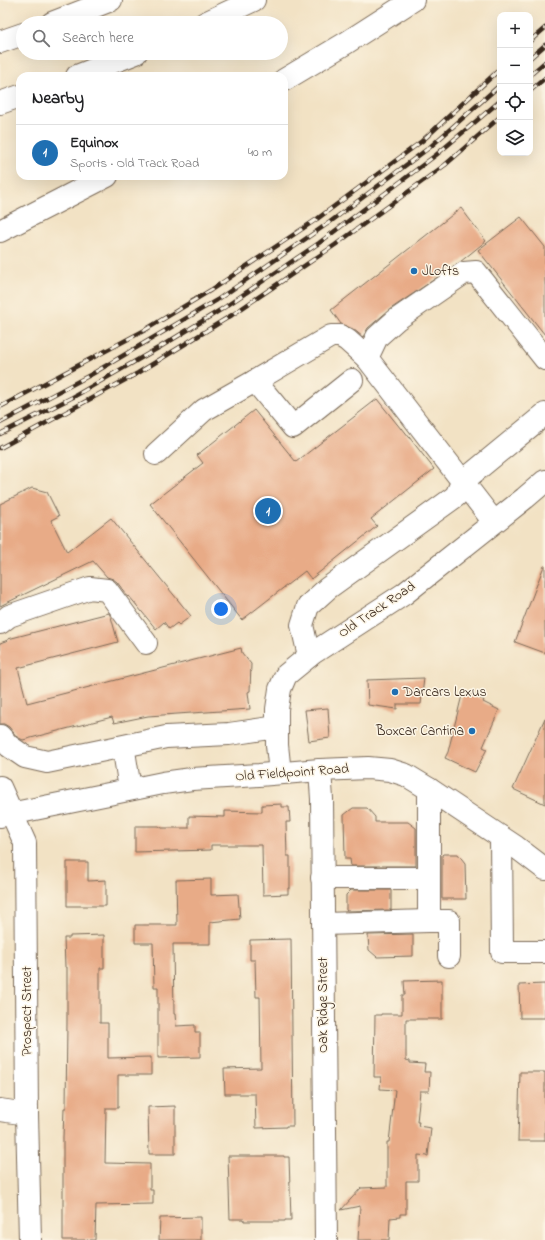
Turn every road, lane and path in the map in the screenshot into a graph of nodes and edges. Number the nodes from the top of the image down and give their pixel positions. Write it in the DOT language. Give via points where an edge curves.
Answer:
graph roads {
  1 [pos="111,0"];
  2 [pos="254,0"];
  3 [pos="413,0"];
  4 [pos="70,16"];
  5 [pos="220,16"];
  6 [pos="16,36"];
  7 [pos="0,42"];
  8 [pos="118,60"];
  9 [pos="87,72"];
  10 [pos="288,78"];
  11 [pos="16,97"];
  12 [pos="0,103"];
  13 [pos="99,180"];
  14 [pos="0,231"];
  15 [pos="367,358"];
  16 [pos="545,359"];
  17 [pos="352,380"];
  18 [pos="255,381"];
  19 [pos="545,414"];
  20 [pos="156,454"];
  21 [pos="545,481"];
  22 [pos="462,482"];
  23 [pos="494,522"];
  24 [pos="0,623"];
  25 [pos="146,643"];
  26 [pos="309,656"];
  27 [pos="277,727"];
  28 [pos="0,736"];
  29 [pos="119,747"];
  30 [pos="320,770"];
  31 [pos="280,773"];
  32 [pos="0,787"];
  33 [pos="130,789"];
  34 [pos="429,789"];
  35 [pos="6,815"];
  36 [pos="501,837"];
  37 [pos="545,869"];
  38 [pos="322,878"];
  39 [pos="428,878"];
  40 [pos="429,921"];
  41 [pos="323,924"];
  42 [pos="545,952"];
  43 [pos="449,956"];
  44 [pos="0,1110"];
  45 [pos="28,1114"];
  46 [pos="30,1240"];
  47 [pos="326,1240"];
  1 -- 4 [label="main road"];
  2 -- 5 [label="main road"];
  3 -- 10 [label="main road"];
  6 -- 7 [label="main road"];
  8 -- 9 [label="main road"];
  11 -- 12 [label="main road"];
  13 -- 14 [label="main road"];
  15 -- 16 [label="main road" via="376,337 396,320 464,273 476,272"];
  15 -- 18 [label="main road" via="347,340 340,336 331,336"];
  15 -- 22 [label="main road"];
  17 -- 18 [label="main road" via="293,427"];
  18 -- 20 [label="main road" via="204,410"];
  19 -- 22 [label="main road"];
  21 -- 23 [label="main road, Old Track Road"];
  22 -- 23 [label="main road"];
  22 -- 26 [label="main road" via="456,496 328,588 308,606 302,625"];
  23 -- 26 [label="main road, Old Track Road" via="404,594"];
  24 -- 25 [label="main road" via="9,616 90,588 107,590"];
  26 -- 27 [label="main road, Old Track Road" via="286,675 280,688"];
  27 -- 29 [label="main road" via="229,734 166,737"];
  27 -- 31 [label="main road, Old Track Road"];
  28 -- 29 [label="main road" via="9,746 25,756 47,762"];
  29 -- 33 [label="main road" via="124,751"];
  30 -- 31 [label="main road, Old Fieldpoint Road"];
  30 -- 34 [label="main road, Old Fieldpoint Road" via="390,770 406,775"];
  30 -- 38 [label="main road, Oak Ridge Street"];
  31 -- 33 [label="main road, Old Fieldpoint Road" via="192,779"];
  32 -- 35 [label="main road, Prospect Street"];
  33 -- 35 [label="main road, Old Fieldpoint Road"];
  34 -- 36 [label="main road, Old Fieldpoint Road"];
  34 -- 39 [label="main road"];
  35 -- 45 [label="main road, Prospect Street" via="26,843"];
  36 -- 37 [label="main road, Old Fieldpoint Road"];
  36 -- 42 [label="main road" via="502,952"];
  38 -- 39 [label="main road"];
  38 -- 41 [label="main road, Oak Ridge Street"];
  39 -- 40 [label="main road"];
  40 -- 41 [label="main road"];
  40 -- 43 [label="main road" via="449,921"];
  41 -- 47 [label="main road, Oak Ridge Street"];
  44 -- 45 [label="main road"];
  45 -- 46 [label="main road, Prospect Street"];
}
